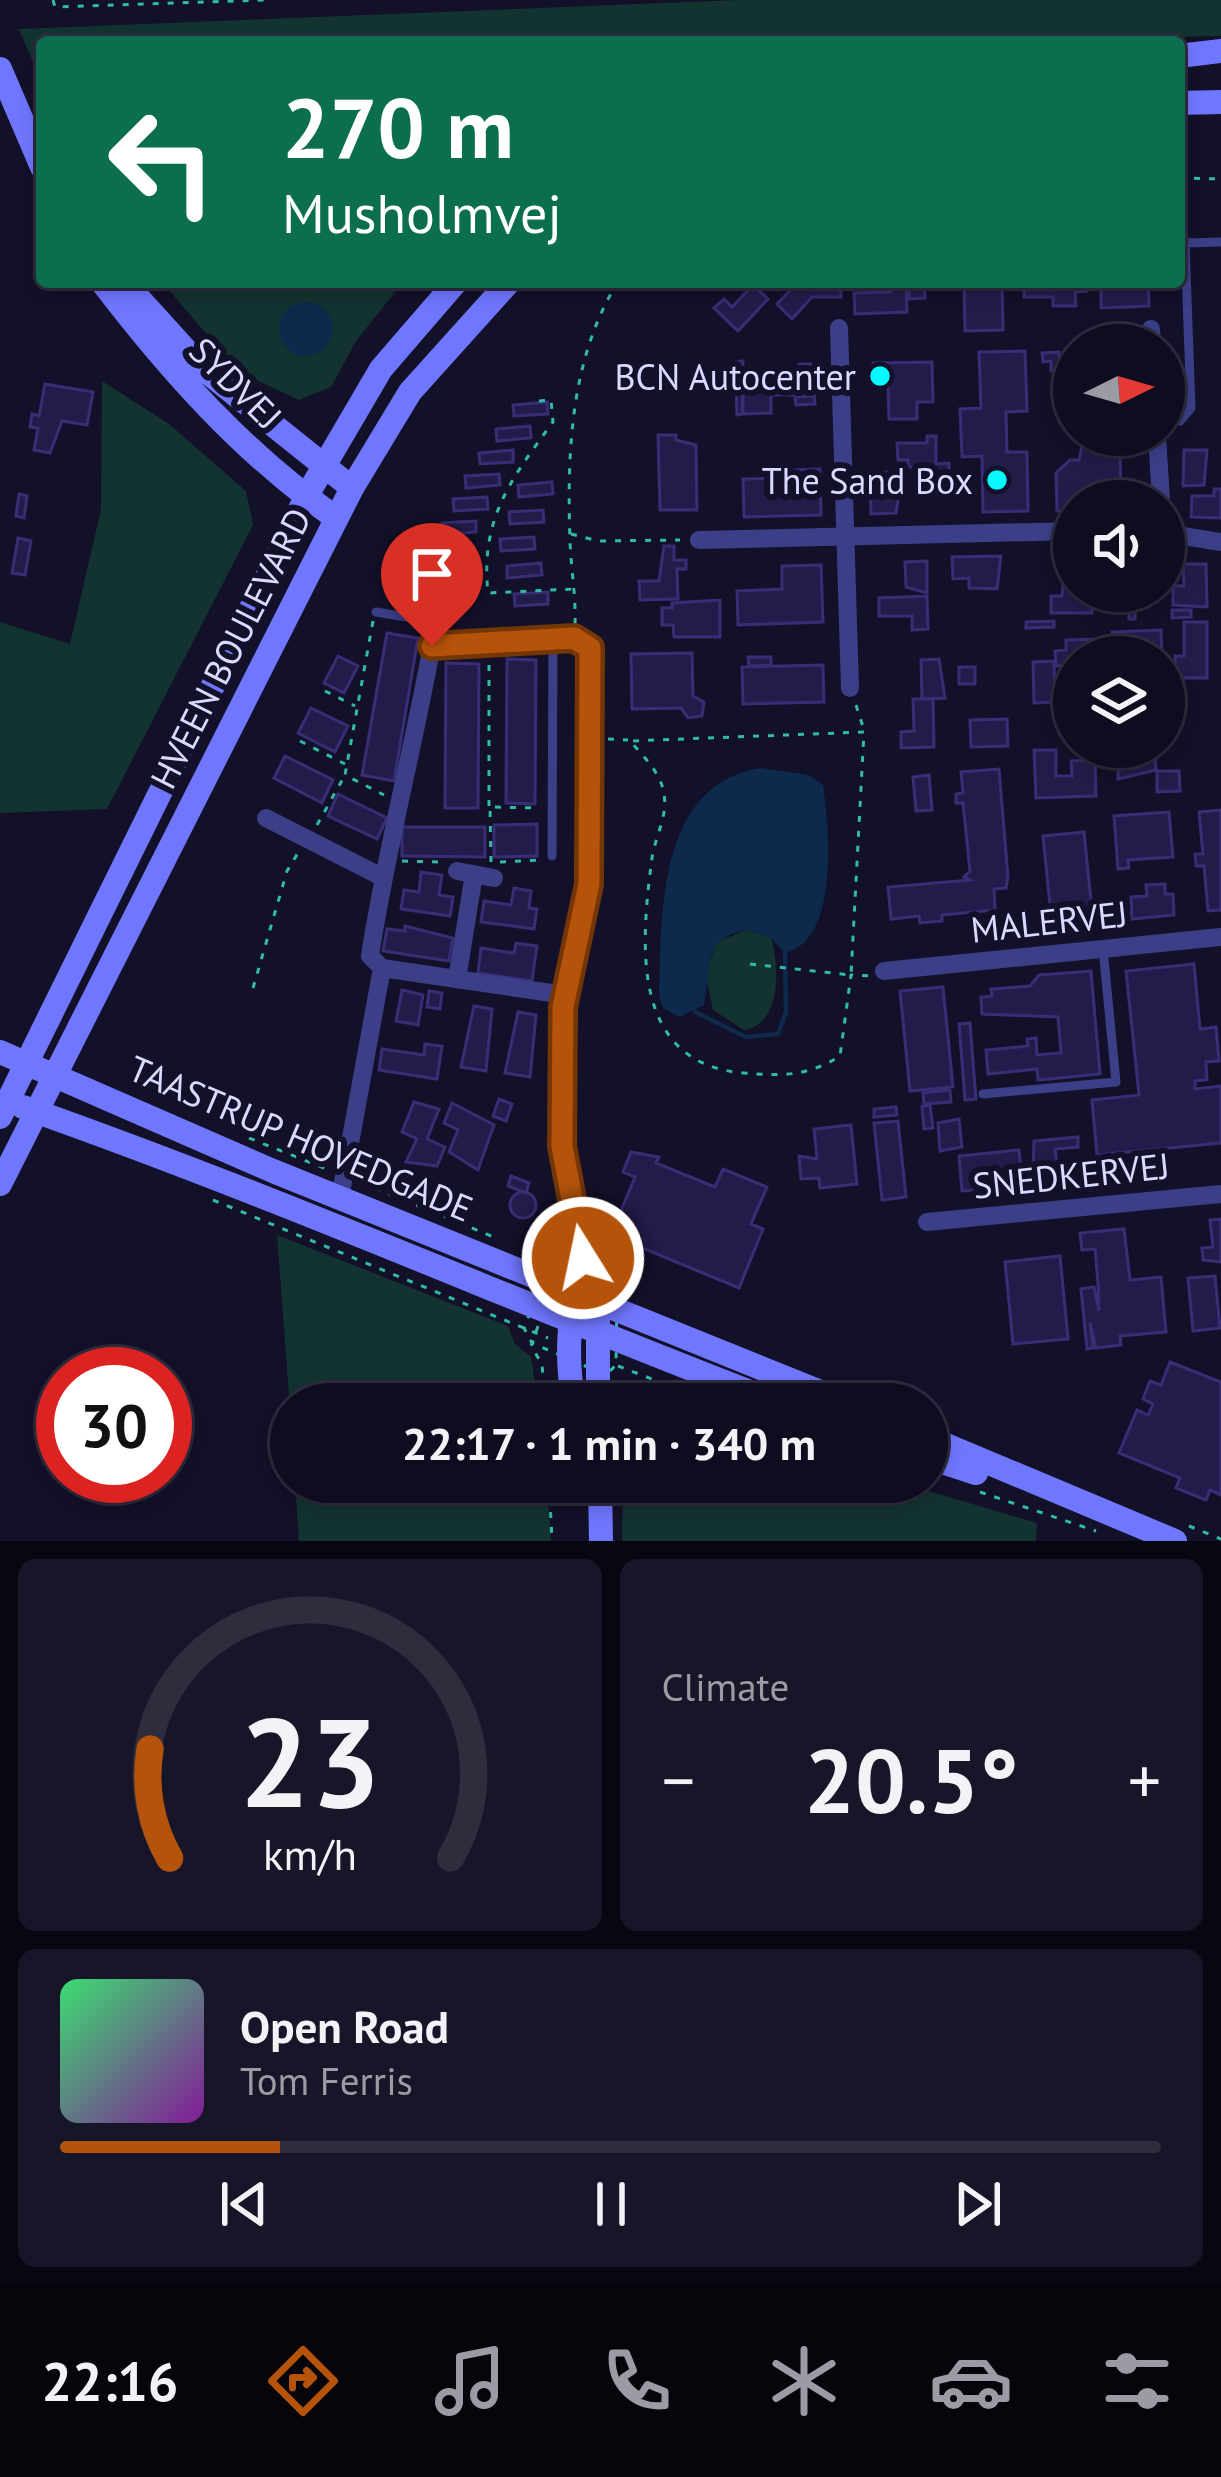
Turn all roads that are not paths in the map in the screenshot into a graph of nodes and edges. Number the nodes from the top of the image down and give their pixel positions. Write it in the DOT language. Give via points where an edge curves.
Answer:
graph roads {
  1 [pos="1221,51"];
  2 [pos="1185,55"];
  3 [pos="1221,66"];
  4 [pos="1185,67"];
  5 [pos="0,69"];
  6 [pos="1221,102"];
  7 [pos="1185,103"];
  8 [pos="36,153"];
  9 [pos="1221,242"];
  10 [pos="107,288"];
  11 [pos="129,288"];
  12 [pos="451,288"];
  13 [pos="504,288"];
  14 [pos="839,328"];
  15 [pos="1185,415"];
  16 [pos="322,468"];
  17 [pos="352,488"];
  18 [pos="306,497"];
  19 [pos="336,518"];
  20 [pos="1053,532"];
  21 [pos="1185,536"];
  22 [pos="845,537"];
  23 [pos="699,540"];
  24 [pos="1221,542"];
  25 [pos="376,612"];
  26 [pos="553,639"];
  27 [pos="432,646"];
  28 [pos="850,688"];
  29 [pos="266,818"];
  30 [pos="552,856"];
  31 [pos="383,868"];
  32 [pos="474,868"];
  33 [pos="1221,937"];
  34 [pos="1103,949"];
  35 [pos="382,968"];
  36 [pos="884,971"];
  37 [pos="458,979"];
  38 [pos="565,995"];
  39 [pos="0,1052"];
  40 [pos="9,1089"];
  41 [pos="47,1091"];
  42 [pos="983,1094"];
  43 [pos="0,1184"];
  44 [pos="1221,1194"];
  45 [pos="340,1198"];
  46 [pos="927,1222"];
  47 [pos="583,1258"];
  48 [pos="574,1292"];
  49 [pos="598,1301"];
  50 [pos="566,1342"];
  51 [pos="597,1346"];
  52 [pos="571,1383"];
  53 [pos="598,1383"];
  54 [pos="714,1383"];
  55 [pos="799,1383"];
  56 [pos="948,1446"];
  57 [pos="948,1464"];
  58 [pos="594,1503"];
  59 [pos="600,1503"];
  60 [pos="1082,1505"];
  61 [pos="601,1539"];
  62 [pos="1175,1541"];
  1 -- 2 [label="street"];
  3 -- 4 [label="street"];
  5 -- 8 [label="street"];
  6 -- 7 [label="street"];
  9 -- 15 [label="lane" via="1185,243 1191,408"];
  10 -- 18 [label="street, SYDVEJ" via="174,372"];
  11 -- 16 [label="street, SYDVEJ" via="202,368"];
  12 -- 16 [label="street, HVEEN BOULEVARD" via="381,370"];
  13 -- 17 [label="street, HVEEN BOULEVARD" via="410,392"];
  14 -- 22 [label="street"];
  16 -- 17 [label="street, SYDVEJ"];
  16 -- 18 [label="street, HVEEN BOULEVARD"];
  17 -- 19 [label="street, HVEEN BOULEVARD"];
  18 -- 19 [label="street, SYDVEJ"];
  18 -- 40 [label="street, HVEEN BOULEVARD"];
  19 -- 41 [label="street, HVEEN BOULEVARD"];
  20 -- 22 [label="street"];
  21 -- 24 [label="street"];
  22 -- 23 [label="street"];
  22 -- 28 [label="street"];
  25 -- 27 [label="lane" via="436,622"];
  26 -- 27 [label="street"];
  26 -- 30 [label="lane"];
  26 -- 38 [label="street" via="583,640 590,648 589,884"];
  27 -- 31 [label="street"];
  29 -- 31 [label="street"];
  31 -- 35 [label="street" via="370,956"];
  32 -- 37 [label="street"];
  33 -- 34 [label="street, MALERVEJ"];
  34 -- 36 [label="street, MALERVEJ"];
  34 -- 42 [label="lane" via="1116,1082"];
  35 -- 37 [label="street"];
  35 -- 45 [label="street"];
  37 -- 38 [label="street"];
  38 -- 47 [label="street" via="562,1146"];
  39 -- 40 [label="street"];
  40 -- 41 [label="street"];
  40 -- 41 [label="street"];
  41 -- 43 [label="street, HVEEN BOULEVARD"];
  41 -- 45 [label="street, TAASTRUP HOVEDGADE"];
  41 -- 50 [label="street, TAASTRUP HOVEDGADE" via="162,1156"];
  44 -- 46 [label="street, SNEDKERVEJ"];
  45 -- 48 [label="street, TAASTRUP HOVEDGADE"];
  47 -- 48 [label="street"];
  47 -- 49 [label="street"];
  48 -- 49 [label="street, TAASTRUP HOVEDGADE"];
  48 -- 50 [label="street"];
  49 -- 51 [label="street"];
  49 -- 55 [label="street, TAASTRUP HOVEDGADE"];
  50 -- 51 [label="street, TAASTRUP HOVEDGADE"];
  50 -- 52 [label="street"];
  51 -- 53 [label="street"];
  51 -- 54 [label="street, TAASTRUP HOVEDGADE"];
  56 -- 60 [label="street"];
  57 -- 60 [label="street"];
  58 -- 61 [label="street"];
  59 -- 61 [label="street"];
  60 -- 62 [label="street"];
}
